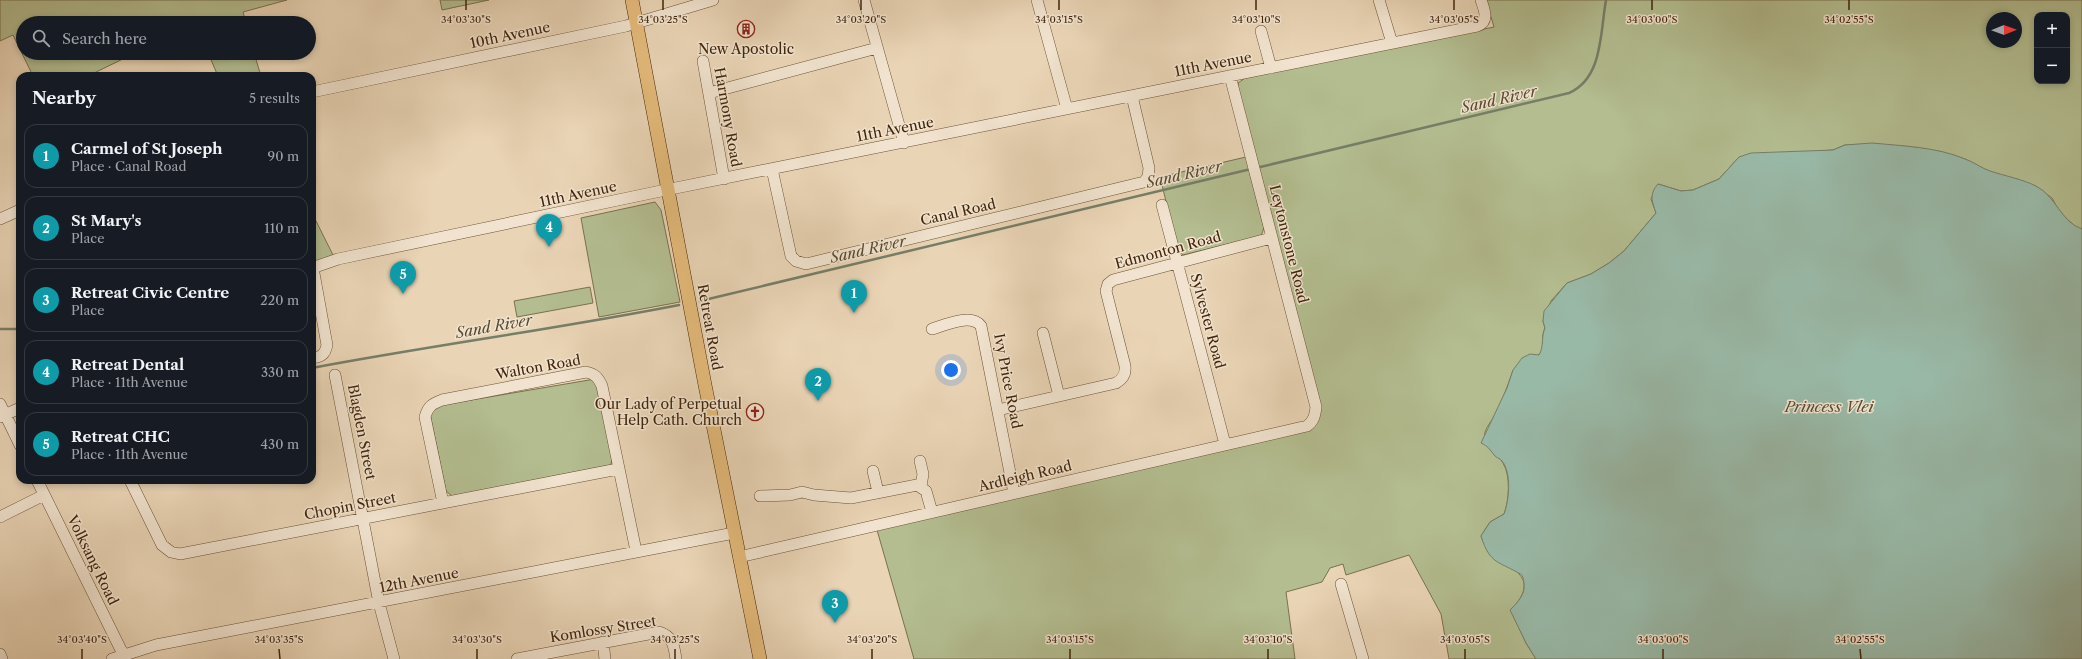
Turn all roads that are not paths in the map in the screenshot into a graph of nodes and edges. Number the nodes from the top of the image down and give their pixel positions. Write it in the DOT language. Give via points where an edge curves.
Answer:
graph roads {
  1 [pos="632,0"];
  2 [pos="713,0"];
  3 [pos="864,0"];
  4 [pos="1380,0"];
  5 [pos="1481,0"];
  6 [pos="1040,1"];
  7 [pos="636,22"];
  8 [pos="1261,31"];
  9 [pos="1392,43"];
  10 [pos="877,48"];
  11 [pos="703,61"];
  12 [pos="1271,68"];
  13 [pos="1230,76"];
  14 [pos="316,91"];
  15 [pos="709,93"];
  16 [pos="1132,96"];
  17 [pos="1067,109"];
  18 [pos="904,143"];
  19 [pos="772,169"];
  20 [pos="724,179"];
  21 [pos="669,190"];
  22 [pos="1162,204"];
  23 [pos="16,213"];
  24 [pos="0,219"];
  25 [pos="1271,238"];
  26 [pos="1177,263"];
  27 [pos="316,267"];
  28 [pos="316,288"];
  29 [pos="932,328"];
  30 [pos="1043,333"];
  31 [pos="316,358"];
  32 [pos="335,375"];
  33 [pos="1059,396"];
  34 [pos="0,404"];
  35 [pos="16,410"];
  36 [pos="998,410"];
  37 [pos="3,416"];
  38 [pos="1314,418"];
  39 [pos="16,439"];
  40 [pos="1225,444"];
  41 [pos="920,461"];
  42 [pos="618,469"];
  43 [pos="873,471"];
  44 [pos="39,484"];
  45 [pos="132,484"];
  46 [pos="921,486"];
  47 [pos="878,492"];
  48 [pos="1014,494"];
  49 [pos="44,495"];
  50 [pos="760,496"];
  51 [pos="444,503"];
  52 [pos="932,512"];
  53 [pos="0,517"];
  54 [pos="363,518"];
  55 [pos="734,533"];
  56 [pos="636,552"];
  57 [pos="739,557"];
  58 [pos="1341,584"];
  59 [pos="379,603"];
  60 [pos="603,642"];
  61 [pos="0,654"];
  62 [pos="123,654"];
  63 [pos="537,657"];
  64 [pos="2,659"];
  65 [pos="112,659"];
  66 [pos="394,659"];
  67 [pos="517,659"];
  68 [pos="605,659"];
  69 [pos="676,659"];
  70 [pos="760,659"];
  71 [pos="1363,659"];
  1 -- 7 [label="main road, Retreat Road"];
  2 -- 7 [label="street, 10th Avenue"];
  3 -- 10 [label="street"];
  4 -- 9 [label="street"];
  5 -- 9 [label="street, 11th Avenue" via="1484,21 1477,26"];
  6 -- 17 [label="street"];
  7 -- 14 [label="street, 10th Avenue"];
  7 -- 21 [label="main road, Retreat Road"];
  8 -- 12 [label="street"];
  9 -- 12 [label="street, 11th Avenue"];
  10 -- 15 [label="street"];
  10 -- 18 [label="street"];
  11 -- 15 [label="street, Harmony Road"];
  12 -- 13 [label="street, 11th Avenue"];
  13 -- 16 [label="street, 11th Avenue"];
  13 -- 25 [label="street, Leytonstone Road"];
  15 -- 20 [label="street, Harmony Road"];
  16 -- 17 [label="street, 11th Avenue"];
  16 -- 19 [label="street, Canal Road" via="1149,168 1148,177 1144,182 802,264 791,256"];
  17 -- 18 [label="street, 11th Avenue"];
  18 -- 19 [label="street, 11th Avenue"];
  19 -- 20 [label="street, 11th Avenue"];
  20 -- 21 [label="street, 11th Avenue"];
  21 -- 27 [label="street, 11th Avenue" via="343,258"];
  21 -- 55 [label="main road, Retreat Road"];
  22 -- 26 [label="street, Sylvester Road"];
  23 -- 24 [label="street"];
  25 -- 26 [label="street, Edmonton Road"];
  25 -- 38 [label="street, Leytonstone Road" via="1316,407"];
  26 -- 33 [label="street, Edmonton Road" via="1116,279 1108,284 1106,295 1125,374 1116,383"];
  26 -- 40 [label="street, Sylvester Road"];
  28 -- 31 [label="street" via="327,344 326,352"];
  29 -- 36 [label="street, Ivy Price Road" via="970,319 979,323"];
  30 -- 33 [label="street"];
  32 -- 54 [label="street, Blagden Street"];
  33 -- 36 [label="street, Edmonton Road"];
  34 -- 37 [label="street"];
  35 -- 37 [label="street"];
  36 -- 48 [label="street, Ivy Price Road"];
  37 -- 39 [label="street"];
  38 -- 40 [label="street, Ardleigh Road" via="1307,426"];
  40 -- 48 [label="street, Ardleigh Road"];
  41 -- 46 [label="street" via="923,474"];
  42 -- 51 [label="street, Chopin Street"];
  42 -- 51 [label="street, Walton Road" via="602,386 598,378 586,372 449,399 431,405 425,417"];
  42 -- 56 [label="street, Walton Road"];
  43 -- 47 [label="street"];
  44 -- 49 [label="street, Volksang Road"];
  45 -- 54 [label="street, Chopin Street" via="162,545 171,552 180,554"];
  46 -- 47 [label="street"];
  46 -- 52 [label="street" via="928,493"];
  47 -- 50 [label="street" via="851,498 802,492 790,496"];
  48 -- 52 [label="street, Ardleigh Road"];
  49 -- 53 [label="street"];
  49 -- 62 [label="street, Volksang Road"];
  51 -- 54 [label="street, Chopin Street"];
  52 -- 57 [label="street, Ardleigh Road"];
  54 -- 59 [label="street, Blagden Street"];
  55 -- 56 [label="street, 12th Avenue"];
  55 -- 57 [label="main road, Retreat Road"];
  56 -- 59 [label="street, 12th Avenue"];
  57 -- 70 [label="main road, Retreat Road"];
  58 -- 71 [label="street"];
  59 -- 62 [label="street, 12th Avenue" via="156,645"];
  59 -- 66 [label="street, Blagden Street"];
  60 -- 63 [label="street, Komlossy Street"];
  60 -- 68 [label="street"];
  60 -- 69 [label="street, Komlossy Street" via="659,632 672,640"];
  61 -- 64 [label="street"];
  62 -- 65 [label="street, 12th Avenue"];
  63 -- 67 [label="street, Komlossy Street"];
}
